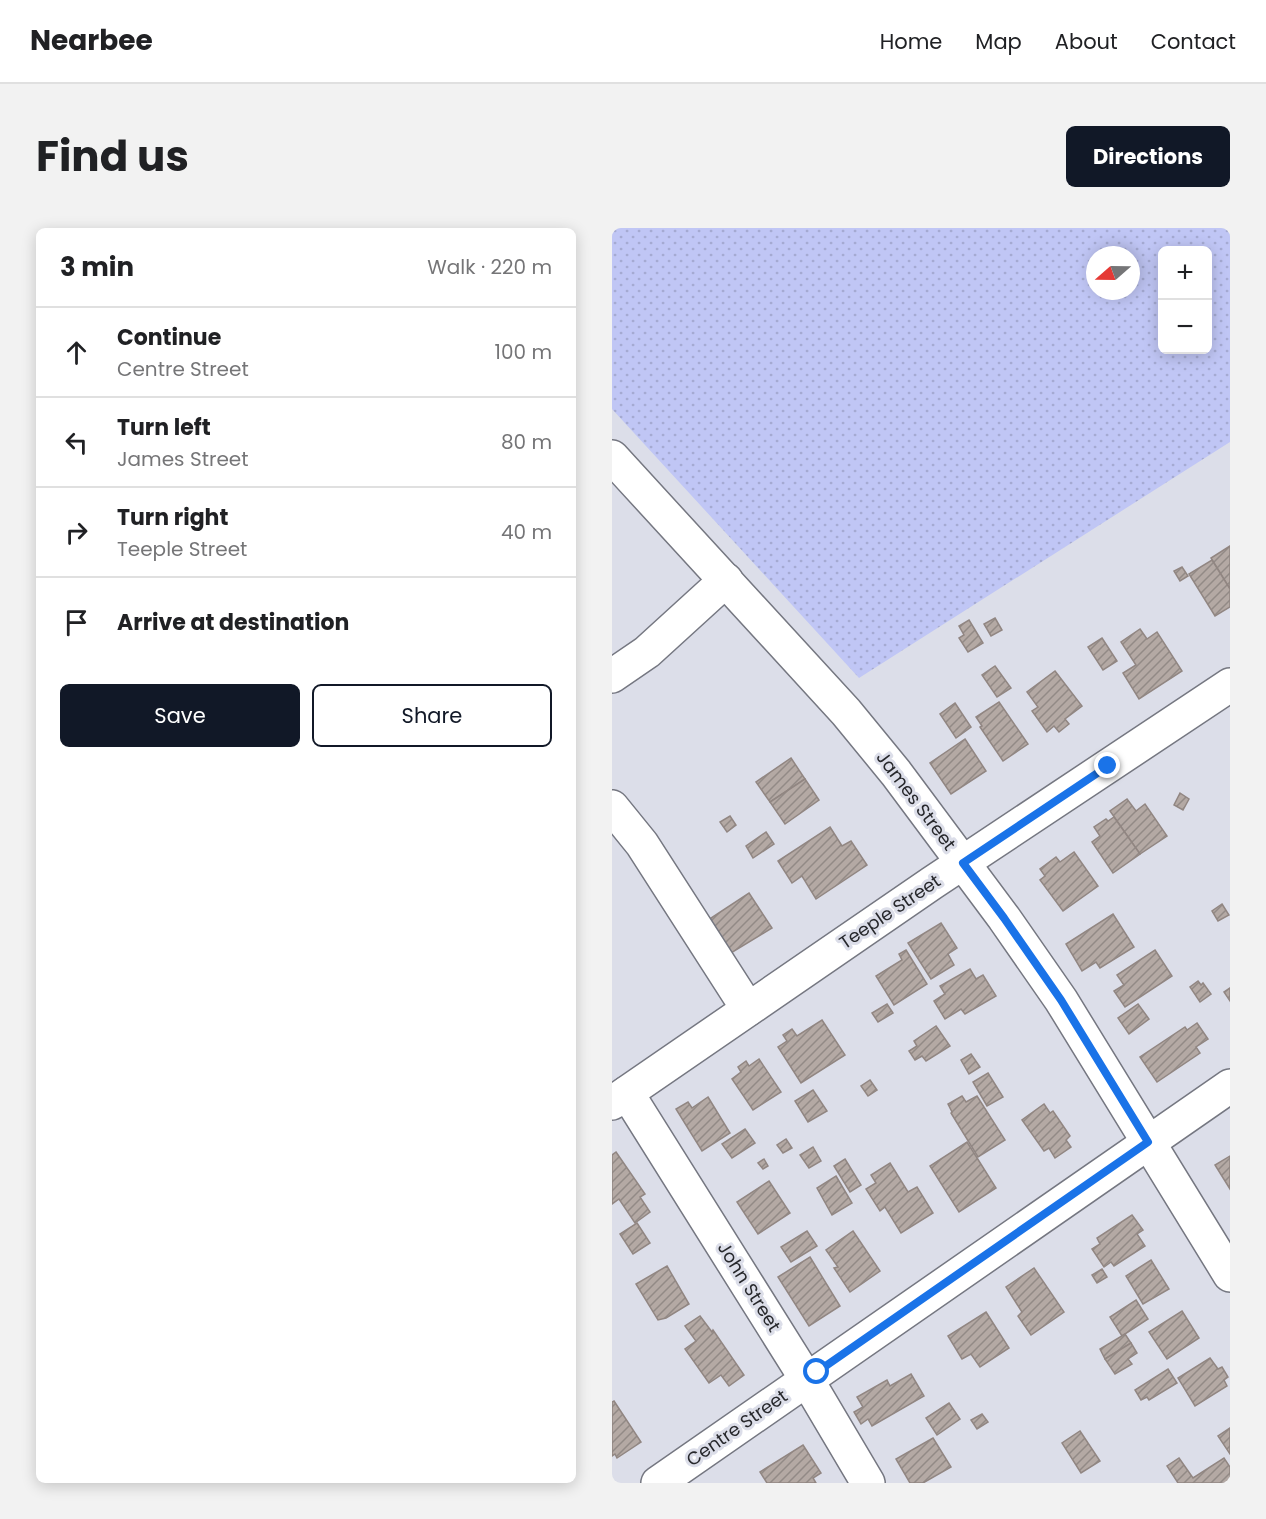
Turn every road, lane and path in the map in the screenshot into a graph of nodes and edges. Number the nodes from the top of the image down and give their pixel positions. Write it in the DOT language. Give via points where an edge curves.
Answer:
graph roads {
  1 [pos="612,457"];
  2 [pos="726,580"];
  3 [pos="612,676"];
  4 [pos="1230,685"];
  5 [pos="612,807"];
  6 [pos="963,863"];
  7 [pos="748,1009"];
  8 [pos="1230,1086"];
  9 [pos="620,1098"];
  10 [pos="1148,1142"];
  11 [pos="1230,1275"];
  12 [pos="807,1380"];
  13 [pos="658,1483"];
  14 [pos="867,1483"];
  1 -- 2 [label="street, James Street"];
  2 -- 3 [label="street" via="646,652"];
  2 -- 6 [label="street, James Street" via="846,712"];
  4 -- 6 [label="street, Teeple Street"];
  5 -- 7 [label="street" via="642,844"];
  6 -- 7 [label="street, Teeple Street"];
  6 -- 10 [label="street, James Street" via="1061,1000"];
  7 -- 9 [label="street, Teeple Street"];
  8 -- 10 [label="street, Centre Street"];
  9 -- 12 [label="street, John Street"];
  10 -- 11 [label="street, James Street"];
  10 -- 12 [label="street, Centre Street"];
  12 -- 13 [label="street, Centre Street"];
  12 -- 14 [label="street, John Street"];
}
